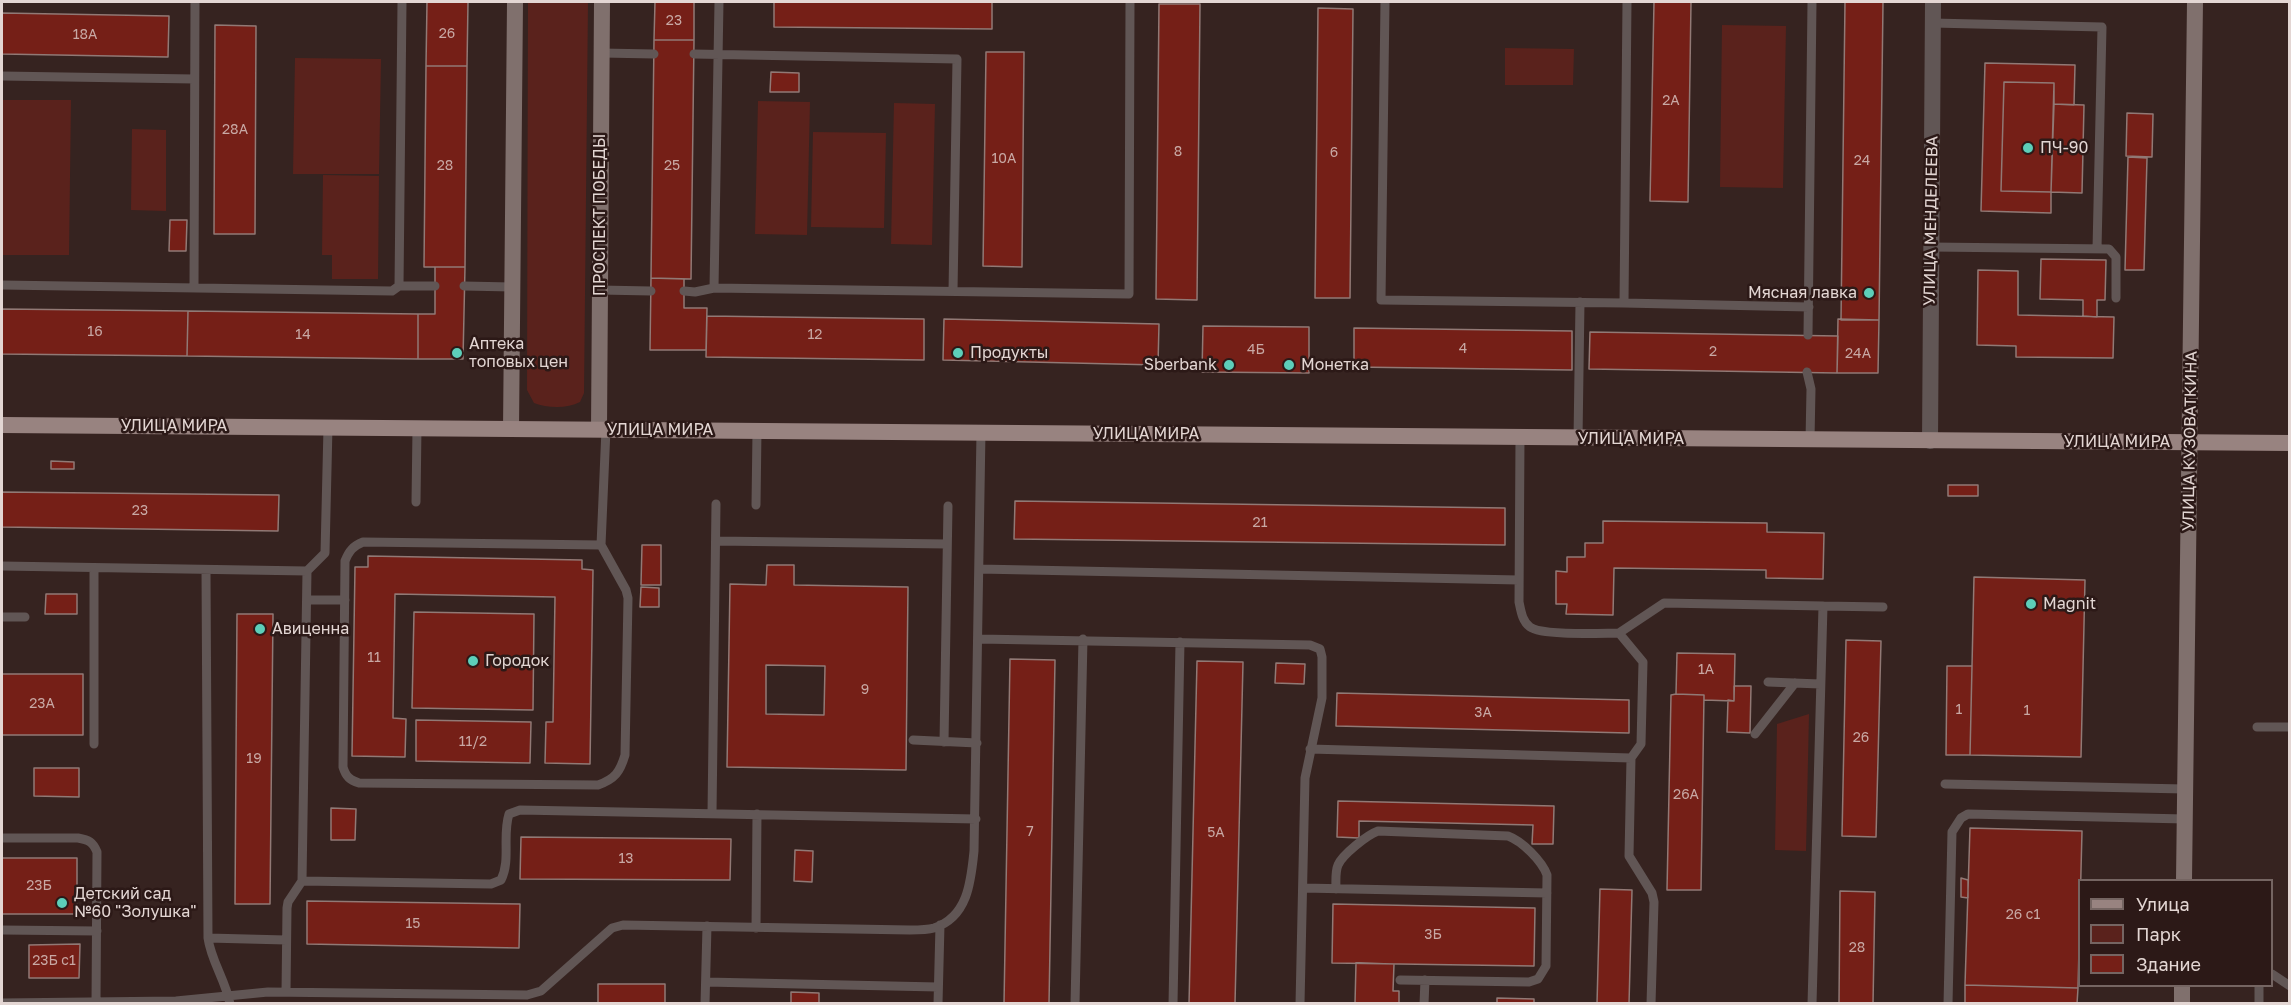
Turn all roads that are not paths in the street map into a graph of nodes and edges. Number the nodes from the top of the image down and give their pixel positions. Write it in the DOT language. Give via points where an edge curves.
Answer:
graph roads {
  1 [pos="195,2"];
  2 [pos="402,2"];
  3 [pos="515,2"];
  4 [pos="602,2"];
  5 [pos="719,2"];
  6 [pos="1130,2"];
  7 [pos="1385,2"];
  8 [pos="1627,2"];
  9 [pos="1812,2"];
  10 [pos="1933,2"];
  11 [pos="2194,2"];
  12 [pos="1933,23"];
  13 [pos="602,53"];
  14 [pos="654,54"];
  15 [pos="694,54"];
  16 [pos="718,54"];
  17 [pos="2,76"];
  18 [pos="194,79"];
  19 [pos="1931,247"];
  20 [pos="2097,249"];
  21 [pos="2,285"];
  22 [pos="399,286"];
  23 [pos="435,286"];
  24 [pos="464,286"];
  25 [pos="512,287"];
  26 [pos="194,288"];
  27 [pos="714,288"];
  28 [pos="600,290"];
  29 [pos="651,291"];
  30 [pos="684,291"];
  31 [pos="953,291"];
  32 [pos="2116,298"];
  33 [pos="1580,302"];
  34 [pos="1624,303"];
  35 [pos="1809,306"];
  36 [pos="1808,335"];
  37 [pos="1807,372"];
  38 [pos="2,425"];
  39 [pos="328,427"];
  40 [pos="417,428"];
  41 [pos="511,429"];
  42 [pos="602,429"];
  43 [pos="757,431"];
  44 [pos="981,432"];
  45 [pos="1520,438"];
  46 [pos="1578,439"];
  47 [pos="1810,440"];
  48 [pos="1930,441"];
  49 [pos="2190,442"];
  50 [pos="2289,443"];
  51 [pos="416,502"];
  52 [pos="717,504"];
  53 [pos="756,505"];
  54 [pos="948,506"];
  55 [pos="716,541"];
  56 [pos="947,544"];
  57 [pos="601,545"];
  58 [pos="2,566"];
  59 [pos="94,568"];
  60 [pos="979,569"];
  61 [pos="206,570"];
  62 [pos="307,571"];
  63 [pos="1519,580"];
  64 [pos="307,600"];
  65 [pos="345,600"];
  66 [pos="1823,606"];
  67 [pos="1883,607"];
  68 [pos="2,616"];
  69 [pos="25,617"];
  70 [pos="1619,633"];
  71 [pos="979,639"];
  72 [pos="1083,639"];
  73 [pos="1180,642"];
  74 [pos="1768,682"];
  75 [pos="1795,683"];
  76 [pos="1820,684"];
  77 [pos="2257,727"];
  78 [pos="2289,728"];
  79 [pos="1755,734"];
  80 [pos="913,740"];
  81 [pos="944,742"];
  82 [pos="977,743"];
  83 [pos="94,744"];
  84 [pos="1310,750"];
  85 [pos="1631,758"];
  86 [pos="1945,784"];
  87 [pos="2185,789"];
  88 [pos="712,813"];
  89 [pos="757,814"];
  90 [pos="976,819"];
  91 [pos="2185,819"];
  92 [pos="2,838"];
  93 [pos="2184,879"];
  94 [pos="302,881"];
  95 [pos="1303,888"];
  96 [pos="1336,889"];
  97 [pos="1547,893"];
  98 [pos="940,925"];
  99 [pos="707,926"];
  100 [pos="756,928"];
  101 [pos="2,930"];
  102 [pos="97,931"];
  103 [pos="208,938"];
  104 [pos="286,940"];
  105 [pos="2273,975"];
  106 [pos="1400,980"];
  107 [pos="1425,980"];
  108 [pos="706,982"];
  109 [pos="2289,986"];
  110 [pos="939,987"];
  111 [pos="2182,987"];
  112 [pos="2259,987"];
  113 [pos="268,992"];
  114 [pos="286,992"];
  115 [pos="312,993"];
  116 [pos="229,999"];
  117 [pos="96,1002"];
  118 [pos="2,1003"];
  119 [pos="268,1004"];
  120 [pos="320,1004"];
  121 [pos="705,1004"];
  122 [pos="938,1004"];
  123 [pos="1075,1004"];
  124 [pos="1173,1004"];
  125 [pos="1300,1004"];
  126 [pos="1424,1004"];
  127 [pos="1651,1004"];
  128 [pos="1812,1004"];
  129 [pos="1948,1004"];
  130 [pos="2182,1004"];
  131 [pos="2259,1004"];
  1 -- 18 [label="lane"];
  2 -- 22 [label="lane"];
  3 -- 25 [label="main road"];
  4 -- 13 [label="main road, ПРОСПЕКТ ПОБЕДЫ"];
  5 -- 16 [label="lane"];
  6 -- 31 [label="lane" via="1129,294"];
  7 -- 33 [label="lane" via="1381,300"];
  8 -- 34 [label="lane"];
  9 -- 35 [label="lane"];
  10 -- 12 [label="street, УЛИЦА МЕНДЕЛЕЕВА"];
  11 -- 49 [label="main road, УЛИЦА КУЗОВАТКИНА"];
  12 -- 19 [label="street, УЛИЦА МЕНДЕЛЕЕВА"];
  12 -- 20 [label="lane" via="2102,27"];
  13 -- 14 [label="lane"];
  13 -- 28 [label="main road, ПРОСПЕКТ ПОБЕДЫ"];
  15 -- 16 [label="lane"];
  16 -- 27 [label="lane"];
  16 -- 31 [label="lane" via="957,59"];
  17 -- 18 [label="lane"];
  18 -- 26 [label="lane"];
  19 -- 20 [label="lane"];
  19 -- 48 [label="street, УЛИЦА МЕНДЕЛЕЕВА"];
  20 -- 32 [label="lane" via="2109,249 2115,254"];
  21 -- 26 [label="lane"];
  22 -- 23 [label="lane"];
  22 -- 26 [label="lane" via="392,291"];
  24 -- 25 [label="lane"];
  25 -- 41 [label="main road"];
  27 -- 30 [label="lane"];
  27 -- 31 [label="lane"];
  28 -- 29 [label="lane"];
  28 -- 42 [label="main road, ПРОСПЕКТ ПОБЕДЫ"];
  33 -- 34 [label="lane"];
  33 -- 46 [label="lane"];
  34 -- 35 [label="lane"];
  35 -- 36 [label="lane"];
  37 -- 47 [label="lane" via="1811,389"];
  38 -- 39 [label="main road, УЛИЦА МИРА"];
  39 -- 40 [label="main road, УЛИЦА МИРА"];
  39 -- 62 [label="lane" via="325,554"];
  40 -- 41 [label="main road, УЛИЦА МИРА"];
  40 -- 51 [label="lane"];
  41 -- 42 [label="main road, УЛИЦА МИРА"];
  42 -- 43 [label="main road, УЛИЦА МИРА"];
  42 -- 57 [label="lane"];
  43 -- 44 [label="main road, УЛИЦА МИРА"];
  43 -- 53 [label="lane"];
  44 -- 45 [label="main road, УЛИЦА МИРА"];
  44 -- 60 [label="lane"];
  45 -- 46 [label="main road, УЛИЦА МИРА"];
  45 -- 63 [label="lane"];
  46 -- 47 [label="main road, УЛИЦА МИРА"];
  47 -- 48 [label="main road, УЛИЦА МИРА"];
  48 -- 49 [label="main road, УЛИЦА МИРА"];
  49 -- 50 [label="main road, УЛИЦА МИРА"];
  49 -- 87 [label="main road, УЛИЦА КУЗОВАТКИНА"];
  52 -- 55 [label="lane"];
  54 -- 56 [label="lane"];
  55 -- 56 [label="lane"];
  55 -- 88 [label="lane"];
  56 -- 81 [label="lane"];
  57 -- 65 [label="lane" via="363,542 349,552 345,561"];
  57 -- 65 [label="lane" via="628,598 625,755 621,770 610,781 598,785 350,780 343,767"];
  58 -- 59 [label="lane"];
  59 -- 61 [label="lane"];
  59 -- 83 [label="lane"];
  60 -- 63 [label="lane"];
  60 -- 71 [label="lane"];
  61 -- 62 [label="lane"];
  61 -- 103 [label="lane"];
  62 -- 64 [label="lane"];
  63 -- 70 [label="lane" via="1521,615 1530,627 1543,632"];
  64 -- 65 [label="lane"];
  64 -- 94 [label="lane"];
  66 -- 67 [label="lane"];
  66 -- 70 [label="lane" via="1664,603"];
  66 -- 76 [label="lane"];
  68 -- 69 [label="lane"];
  70 -- 85 [label="lane" via="1643,662 1641,744"];
  71 -- 72 [label="lane"];
  71 -- 82 [label="lane"];
  72 -- 73 [label="lane"];
  72 -- 123 [label="lane"];
  73 -- 84 [label="lane" via="1310,645 1320,649 1322,698"];
  73 -- 124 [label="lane"];
  74 -- 75 [label="lane"];
  75 -- 76 [label="lane"];
  75 -- 79 [label="lane"];
  76 -- 128 [label="lane"];
  77 -- 78 [label="lane"];
  80 -- 81 [label="lane"];
  81 -- 82 [label="lane"];
  82 -- 90 [label="lane"];
  84 -- 85 [label="lane"];
  84 -- 95 [label="lane" via="1305,777"];
  85 -- 127 [label="lane" via="1629,856 1654,902"];
  86 -- 87 [label="lane"];
  87 -- 91 [label="main road, УЛИЦА КУЗОВАТКИНА"];
  88 -- 89 [label="lane"];
  88 -- 94 [label="lane" via="520,810 509,814 506,824 506,871 501,880 491,884"];
  89 -- 90 [label="lane"];
  89 -- 100 [label="lane"];
  90 -- 98 [label="lane" via="971,886 960,909"];
  91 -- 93 [label="main road, УЛИЦА КУЗОВАТКИНА"];
  91 -- 129 [label="lane" via="1968,814 1961,818 1952,832"];
  92 -- 102 [label="lane" via="78,838 94,844"];
  94 -- 104 [label="lane" via="288,902"];
  95 -- 96 [label="lane"];
  95 -- 125 [label="lane"];
  96 -- 97 [label="lane"];
  96 -- 97 [label="lane" via="1339,862 1378,831 1515,838 1544,867"];
  97 -- 107 [label="lane" via="1546,966 1538,979"];
  98 -- 100 [label="lane" via="910,930"];
  98 -- 110 [label="lane"];
  99 -- 100 [label="lane"];
  99 -- 108 [label="lane"];
  99 -- 115 [label="lane" via="612,928 541,991 526,995"];
  101 -- 102 [label="lane"];
  102 -- 117 [label="lane"];
  103 -- 104 [label="lane"];
  103 -- 116 [label="lane"];
  104 -- 114 [label="lane"];
  105 -- 109 [label="lane"];
  106 -- 107 [label="lane"];
  107 -- 126 [label="lane"];
  108 -- 110 [label="lane"];
  108 -- 121 [label="lane"];
  110 -- 122 [label="lane"];
  111 -- 130 [label="main road"];
  112 -- 131 [label="lane"];
  113 -- 114 [label="lane"];
  113 -- 116 [label="lane"];
  113 -- 119 [label="lane"];
  114 -- 115 [label="lane"];
  115 -- 120 [label="lane"];
  116 -- 117 [label="lane"];
  117 -- 118 [label="lane"];
}
